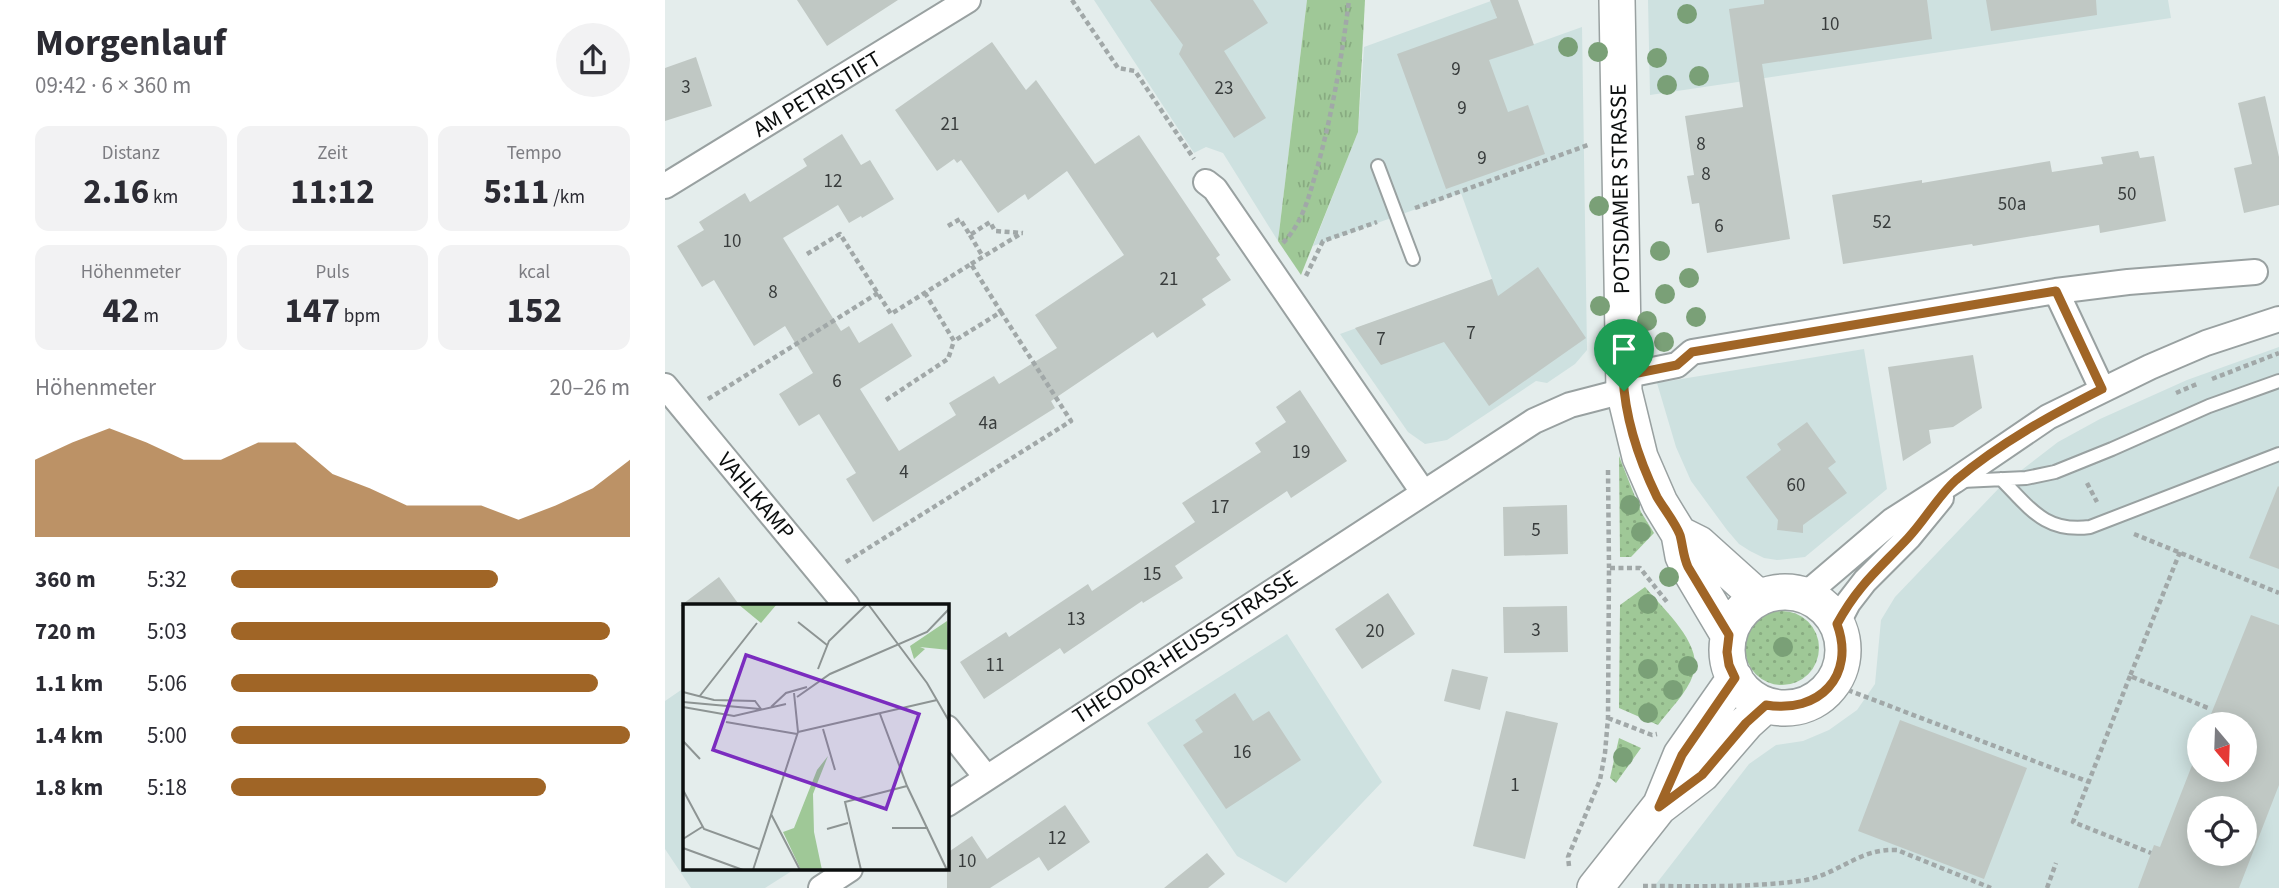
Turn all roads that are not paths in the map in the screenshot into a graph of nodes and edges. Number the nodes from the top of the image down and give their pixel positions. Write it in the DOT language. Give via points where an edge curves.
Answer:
graph roads {
  1 [pos="968,0"];
  2 [pos="1617,0"];
  3 [pos="1378,166"];
  4 [pos="1206,182"];
  5 [pos="665,186"];
  6 [pos="1413,259"];
  7 [pos="2255,272"];
  8 [pos="2056,291"];
  9 [pos="2279,319"];
  10 [pos="2279,381"];
  11 [pos="1623,384"];
  12 [pos="665,386"];
  13 [pos="2102,389"];
  14 [pos="2279,454"];
  15 [pos="2001,479"];
  16 [pos="1954,481"];
  17 [pos="1423,492"];
  18 [pos="1679,534"];
  19 [pos="1805,596"];
  20 [pos="1759,598"];
  21 [pos="845,604"];
  22 [pos="1837,624"];
  23 [pos="1729,635"];
  24 [pos="1735,678"];
  25 [pos="1766,705"];
  26 [pos="949,731"];
  27 [pos="986,777"];
  28 [pos="949,803"];
  29 [pos="1659,807"];
  30 [pos="848,870"];
  31 [pos="1582,883"];
  32 [pos="821,888"];
  1 -- 5 [label="street, AM PETRISTIFT"];
  2 -- 11 [label="street, POTSDAMER STRASSE"];
  3 -- 6 [label="lane"];
  4 -- 17 [label="street"];
  7 -- 8 [label="street, THEODOR-HEUSS-STRASSE"];
  8 -- 11 [label="street, THEODOR-HEUSS-STRASSE" via="1692,352 1677,365"];
  8 -- 13 [label="street"];
  9 -- 13 [label="street" via="2206,343"];
  10 -- 15 [label="lane" via="2199,410 2075,465 2038,477"];
  11 -- 17 [label="street, THEODOR-HEUSS-STRASSE" via="1555,410"];
  11 -- 18 [label="street, POTSDAMER STRASSE" via="1640,457"];
  12 -- 21 [label="street, VAHLKAMP"];
  13 -- 16 [label="street" via="2025,432"];
  14 -- 15 [label="lane" via="2090,527 2074,529 2046,522"];
  15 -- 16 [label="lane"];
  16 -- 19 [label="street" via="1893,520"];
  16 -- 22 [label="street" via="1909,537 1865,581"];
  17 -- 27 [label="street, THEODOR-HEUSS-STRASSE"];
  18 -- 20 [label="street, POTSDAMER STRASSE" via="1699,544"];
  18 -- 23 [label="street, POTSDAMER STRASSE" via="1688,567"];
  19 -- 20 [label="street" via="1791,592"];
  19 -- 22 [label="street"];
  20 -- 23 [label="street" via="1744,609"];
  22 -- 25 [label="street" via="1843,648 1832,684 1794,707"];
  23 -- 24 [label="street" via="1727,652"];
  24 -- 25 [label="street"];
  24 -- 29 [label="street" via="1682,755"];
  25 -- 29 [label="street" via="1702,775"];
  26 -- 27 [label="street"];
  27 -- 28 [label="street, THEODOR-HEUSS-STRASSE"];
  29 -- 31 [label="street"];
  30 -- 32 [label="street"];
}
